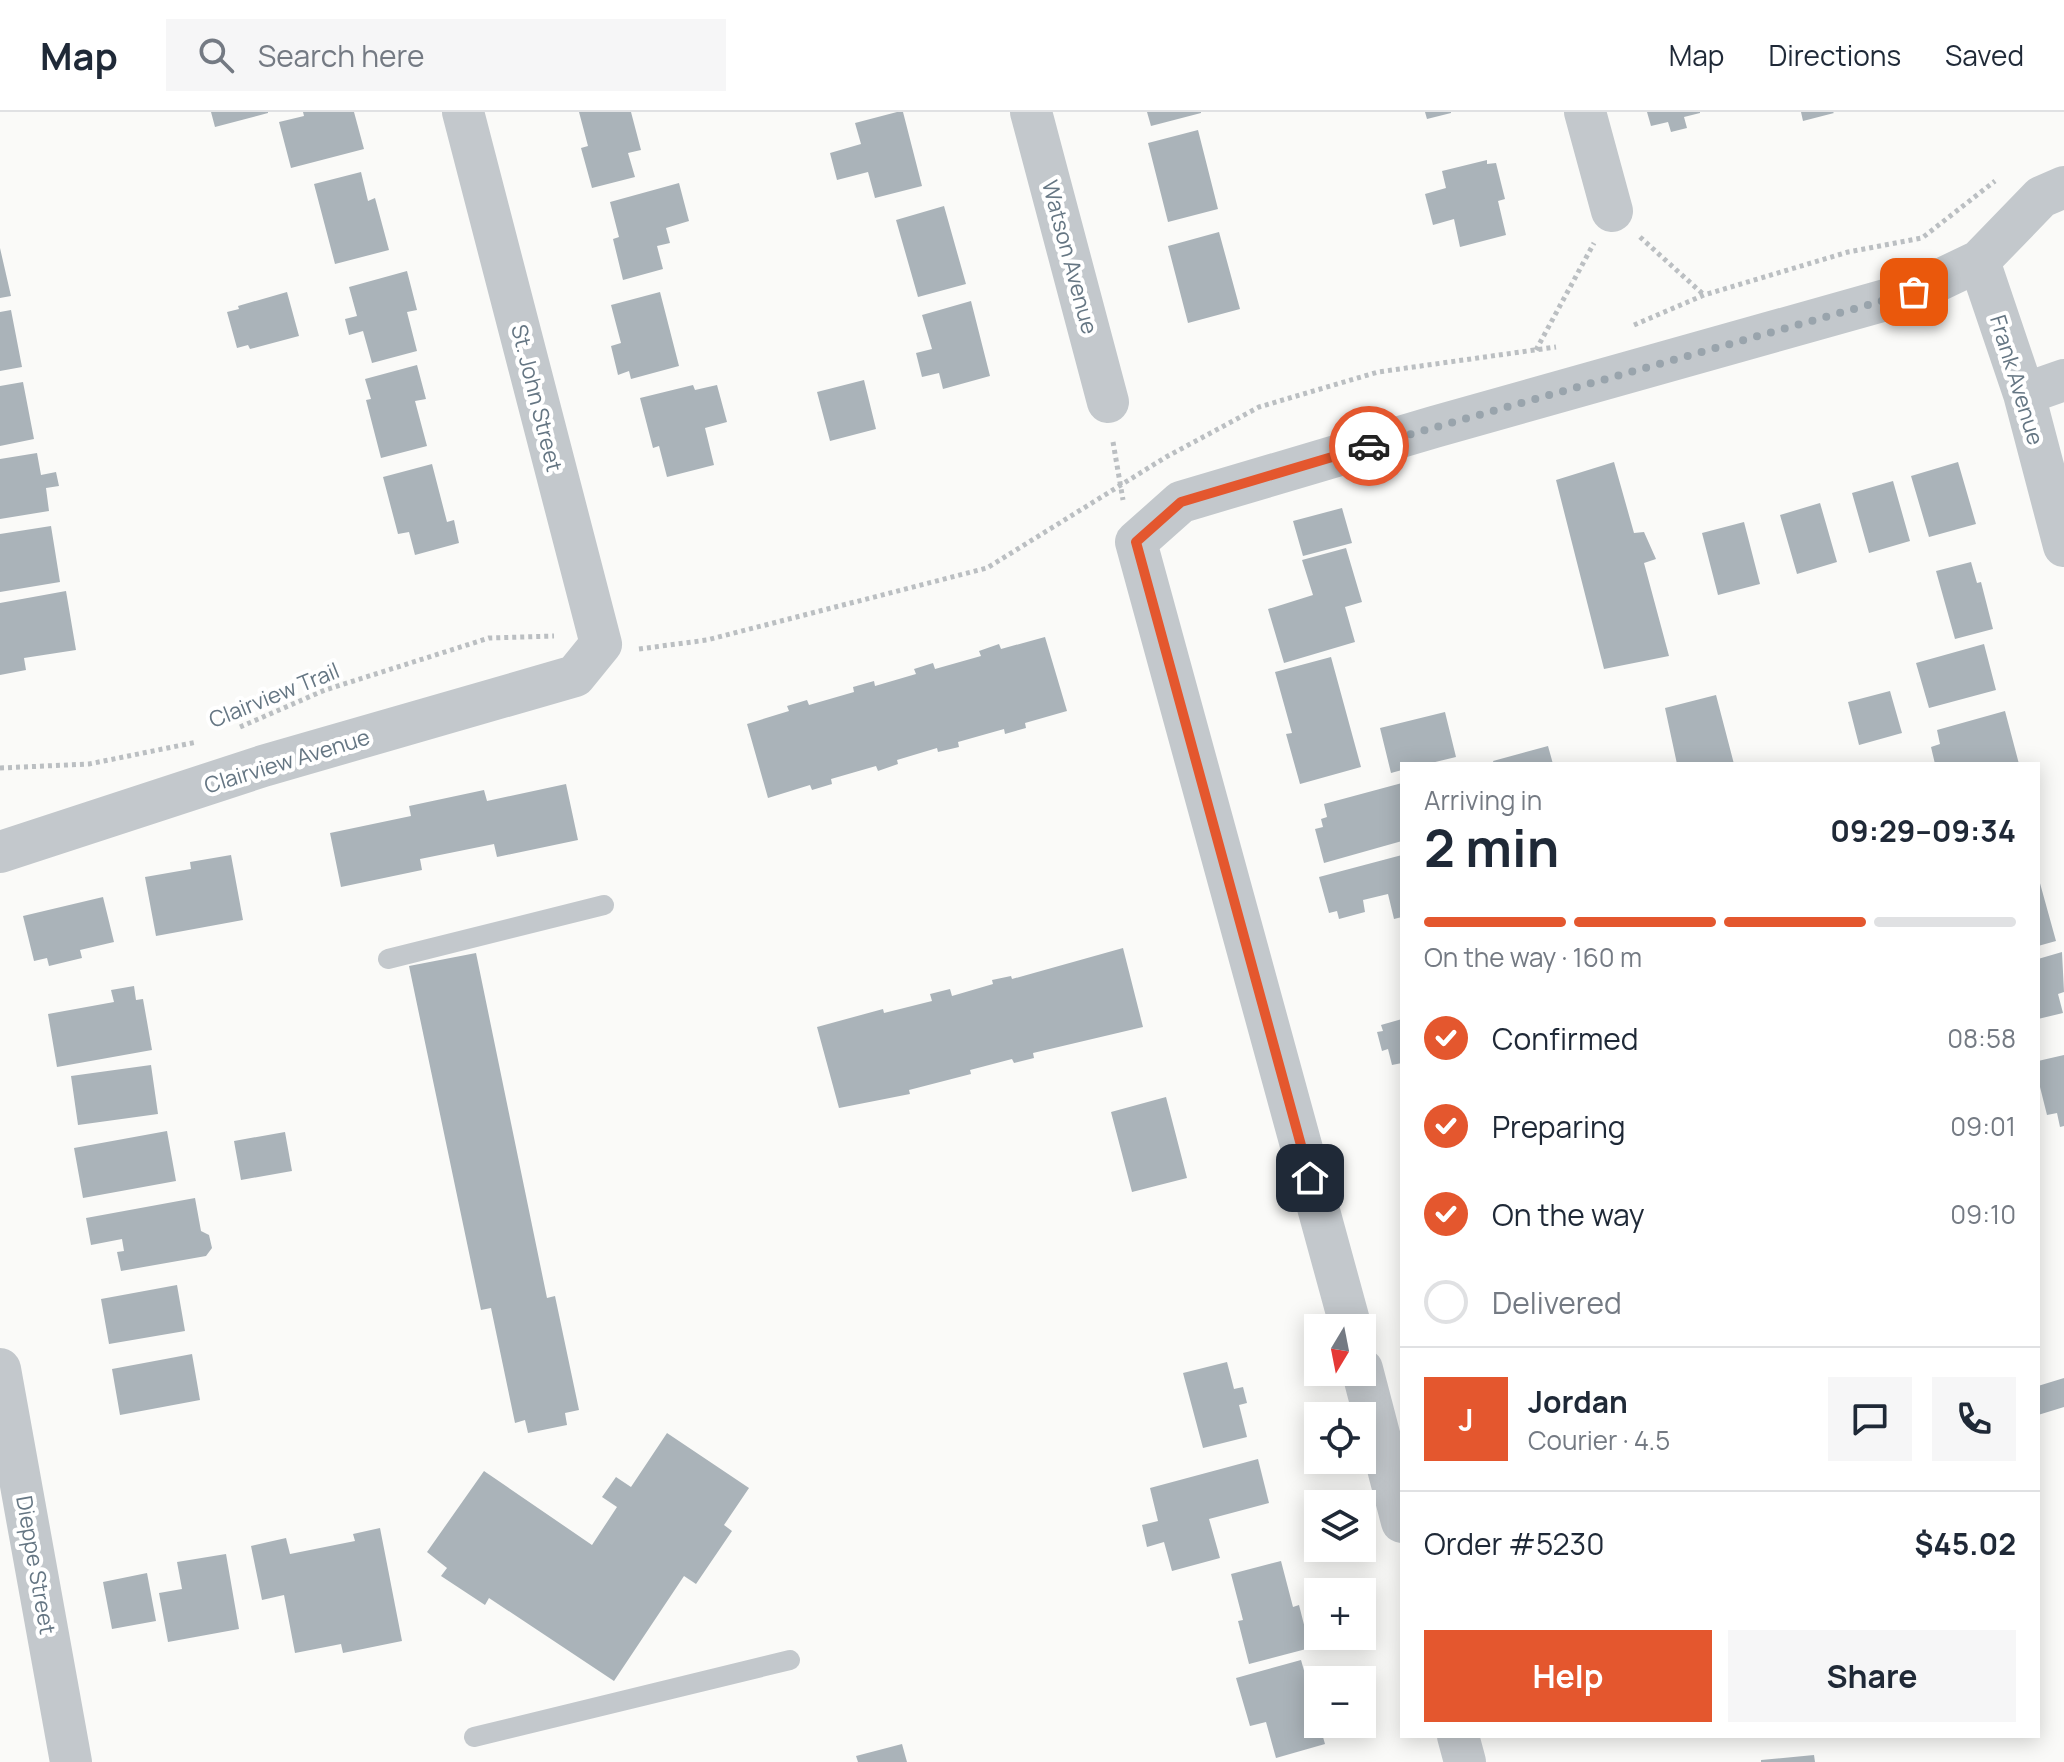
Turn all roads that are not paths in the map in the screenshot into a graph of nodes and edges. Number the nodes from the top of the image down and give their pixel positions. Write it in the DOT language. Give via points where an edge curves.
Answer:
graph roads {
  1 [pos="463,112"];
  2 [pos="1031,112"];
  3 [pos="1585,112"];
  4 [pos="2064,187"];
  5 [pos="1612,211"];
  6 [pos="1979,261"];
  7 [pos="2064,380"];
  8 [pos="2024,394"];
  9 [pos="1108,402"];
  10 [pos="2064,546"];
  11 [pos="575,676"];
  12 [pos="0,852"];
  13 [pos="604,905"];
  14 [pos="388,959"];
  15 [pos="1347,1314"];
  16 [pos="0,1369"];
  17 [pos="1369,1386"];
  18 [pos="1392,1442"];
  19 [pos="1400,1506"];
  20 [pos="790,1660"];
  21 [pos="474,1737"];
  22 [pos="1459,1738"];
  23 [pos="71,1762"];
  24 [pos="1465,1762"];
  1 -- 11 [label="street, St. John Street" via="601,644"];
  2 -- 9 [label="street, Watson Avenue"];
  3 -- 5 [label="street"];
  4 -- 6 [label="street" via="2041,197"];
  6 -- 8 [label="street, Frank Avenue"];
  6 -- 15 [label="street" via="1914,292 1181,502 1136,542"];
  7 -- 8 [label="street"];
  8 -- 10 [label="street, Frank Avenue"];
  11 -- 12 [label="street, Clairview Avenue" via="263,766"];
  13 -- 14 [label="lane"];
  16 -- 23 [label="street, Dieppe Street"];
  17 -- 18 [label="street"];
  18 -- 19 [label="street"];
  20 -- 21 [label="lane"];
  22 -- 24 [label="street"];
}
